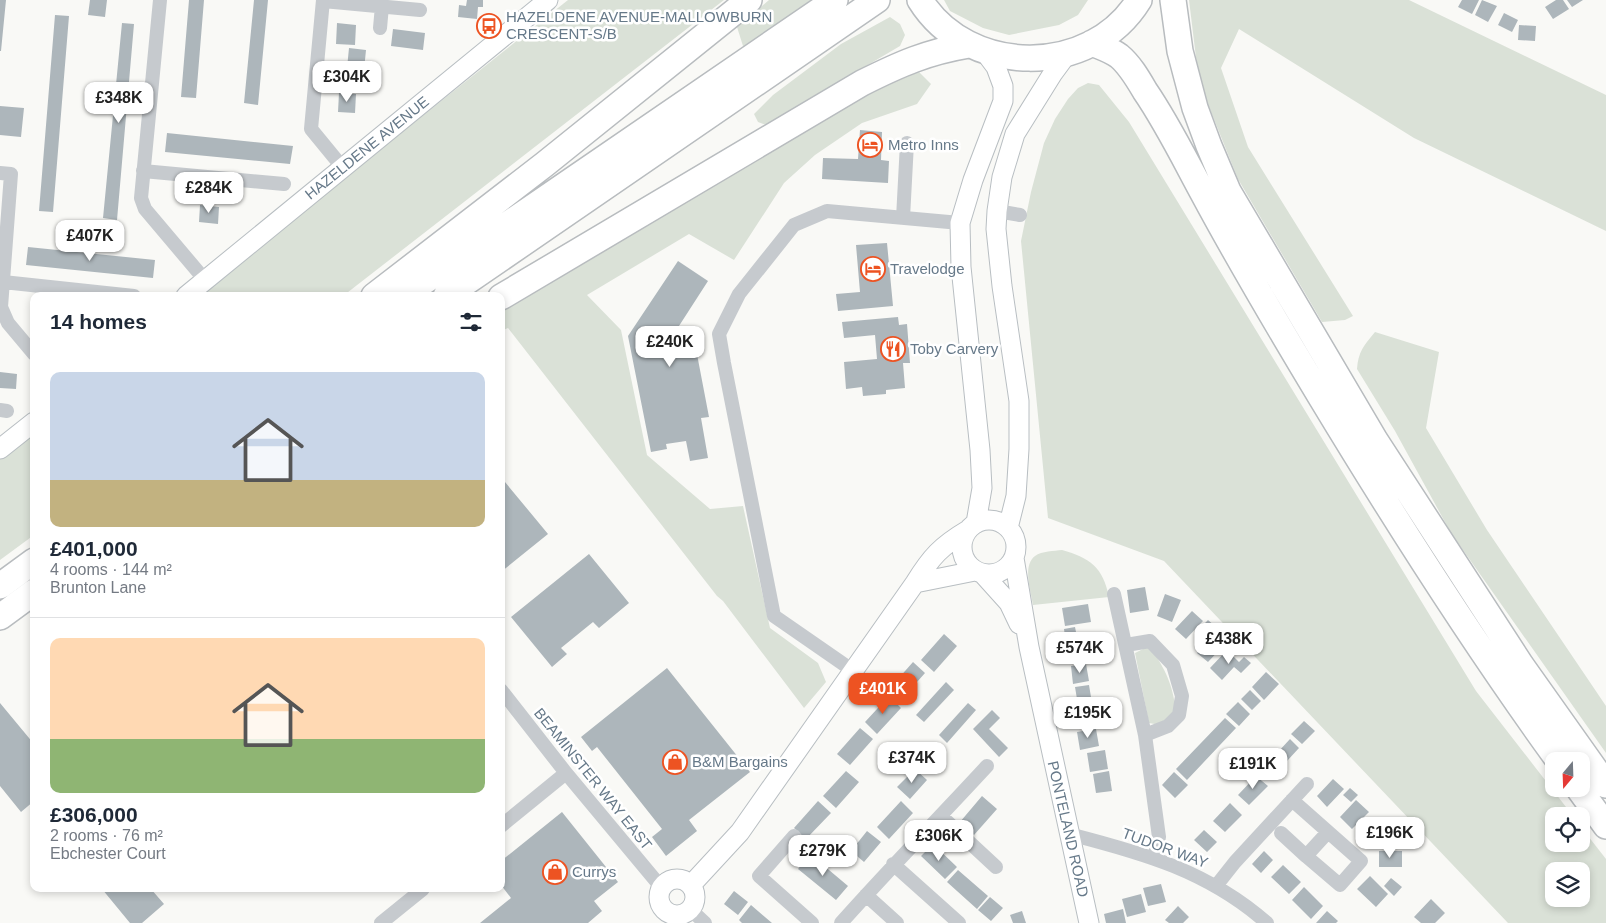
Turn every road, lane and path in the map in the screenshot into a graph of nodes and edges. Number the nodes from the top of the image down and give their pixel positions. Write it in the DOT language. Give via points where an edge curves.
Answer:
graph roads {
  1 [pos="160,0"];
  2 [pos="323,0"];
  3 [pos="548,0"];
  4 [pos="749,0"];
  5 [pos="835,0"];
  6 [pos="877,0"];
  7 [pos="1139,0"];
  8 [pos="1173,0"];
  9 [pos="382,6"];
  10 [pos="927,9"];
  11 [pos="420,10"];
  12 [pos="380,28"];
  13 [pos="1092,44"];
  14 [pos="977,48"];
  15 [pos="1067,54"];
  16 [pos="907,142"];
  17 [pos="343,168"];
  18 [pos="143,171"];
  19 [pos="0,173"];
  20 [pos="284,184"];
  21 [pos="997,211"];
  22 [pos="1020,215"];
  23 [pos="903,218"];
  24 [pos="960,223"];
  25 [pos="205,280"];
  26 [pos="3,282"];
  27 [pos="97,292"];
  28 [pos="191,292"];
  29 [pos="379,292"];
  30 [pos="409,292"];
  31 [pos="452,292"];
  32 [pos="505,295"];
  33 [pos="30,349"];
  34 [pos="30,425"];
  35 [pos="0,449"];
  36 [pos="972,527"];
  37 [pos="1008,528"];
  38 [pos="1014,558"];
  39 [pos="30,564"];
  40 [pos="979,572"];
  41 [pos="915,583"];
  42 [pos="0,586"];
  43 [pos="1114,594"];
  44 [pos="30,595"];
  45 [pos="0,617"];
  46 [pos="1126,644"];
  47 [pos="1028,647"];
  48 [pos="852,670"];
  49 [pos="505,695"];
  50 [pos="1145,735"];
  51 [pos="1553,752"];
  52 [pos="987,766"];
  53 [pos="566,773"];
  54 [pos="1306,784"];
  55 [pos="1606,786"];
  56 [pos="1586,798"];
  57 [pos="1292,800"];
  58 [pos="941,816"];
  59 [pos="505,823"];
  60 [pos="1606,826"];
  61 [pos="1328,832"];
  62 [pos="1281,833"];
  63 [pos="1069,834"];
  64 [pos="794,836"];
  65 [pos="1306,856"];
  66 [pos="1154,858"];
  67 [pos="894,864"];
  68 [pos="996,867"];
  69 [pos="690,885"];
  70 [pos="1216,886"];
  71 [pos="661,887"];
  72 [pos="419,892"];
  73 [pos="866,896"];
  74 [pos="690,910"];
  75 [pos="662,918"];
  76 [pos="381,923"];
  77 [pos="705,923"];
  78 [pos="812,923"];
  79 [pos="841,923"];
  80 [pos="896,923"];
  81 [pos="959,923"];
  82 [pos="1089,923"];
  83 [pos="1267,923"];
  1 -- 18 [label="street"];
  2 -- 9 [label="street"];
  2 -- 17 [label="street" via="311,128"];
  3 -- 17 [label="main road, HAZELDENE AVENUE"];
  4 -- 29 [label="highway" via="553,158"];
  5 -- 30 [label="highway"];
  6 -- 31 [label="highway"];
  7 -- 13 [label="highway" via="1115,28"];
  8 -- 55 [label="highway" via="1180,51 1195,108 1228,191 1374,440 1521,665"];
  9 -- 11 [label="street"];
  9 -- 12 [label="street"];
  10 -- 14 [label="highway" via="950,33"];
  13 -- 15 [label="highway"];
  13 -- 51 [label="highway" via="1119,56 1135,74 1382,499"];
  14 -- 15 [label="highway" via="1004,57 1025,59"];
  14 -- 24 [label="main road" via="996,67 1003,86 1003,101"];
  14 -- 32 [label="highway" via="922,55 862,83"];
  15 -- 21 [label="main road" via="1015,134 1002,177"];
  16 -- 23 [label="street"];
  17 -- 25 [label="main road, HAZELDENE AVENUE"];
  18 -- 20 [label="street"];
  18 -- 25 [label="street" via="141,198 145,209"];
  19 -- 26 [label="street" via="11,174"];
  21 -- 22 [label="street"];
  21 -- 37 [label="main road" via="1002,286 1019,401 1020,449 1016,496"];
  23 -- 24 [label="street"];
  23 -- 48 [label="street" via="827,211 794,225 739,294 719,334 774,616"];
  24 -- 36 [label="main road" via="961,267 982,488"];
  25 -- 28 [label="main road, HAZELDENE AVENUE"];
  26 -- 27 [label="street"];
  26 -- 33 [label="street" via="1,307 8,323"];
  34 -- 35 [label="main road"];
  36 -- 37 [label="main road" via="987,520"];
  36 -- 40 [label="main road" via="962,542 963,556"];
  36 -- 41 [label="main road" via="929,560"];
  37 -- 38 [label="main road" via="1014,537"];
  38 -- 40 [label="main road" via="1006,568 994,574"];
  38 -- 47 [label="main road, PONTELAND ROAD"];
  39 -- 42 [label="highway"];
  40 -- 41 [label="main road"];
  40 -- 47 [label="main road, PONTELAND ROAD" via="1009,603"];
  41 -- 48 [label="main road"];
  43 -- 46 [label="street"];
  44 -- 45 [label="highway"];
  46 -- 50 [label="street"];
  46 -- 50 [label="street" via="1150,641 1173,665 1182,696 1179,714 1168,726"];
  47 -- 63 [label="main road, PONTELAND ROAD"];
  48 -- 69 [label="main road" via="740,832"];
  49 -- 53 [label="street, BEAMINSTER WAY EAST"];
  50 -- 66 [label="street" via="1159,837"];
  52 -- 58 [label="street"];
  53 -- 59 [label="street"];
  53 -- 71 [label="street, BEAMINSTER WAY EAST"];
  54 -- 57 [label="street"];
  56 -- 60 [label="highway"];
  57 -- 61 [label="street"];
  57 -- 70 [label="street"];
  58 -- 67 [label="street"];
  58 -- 68 [label="street"];
  61 -- 65 [label="street"];
  61 -- 65 [label="street" via="1361,861 1340,885"];
  62 -- 65 [label="street"];
  63 -- 66 [label="street, TUDOR WAY"];
  63 -- 82 [label="main road, PONTELAND ROAD"];
  64 -- 78 [label="street" via="759,876"];
  66 -- 70 [label="street, TUDOR WAY"];
  67 -- 73 [label="street"];
  67 -- 81 [label="street"];
  69 -- 71 [label="main road" via="675,878"];
  69 -- 74 [label="main road" via="695,900"];
  70 -- 83 [label="street, TUDOR WAY"];
  71 -- 75 [label="main road" via="658,898"];
  72 -- 76 [label="street"];
  73 -- 79 [label="street"];
  73 -- 80 [label="street"];
  74 -- 75 [label="main road"];
  74 -- 77 [label="street"];
}
